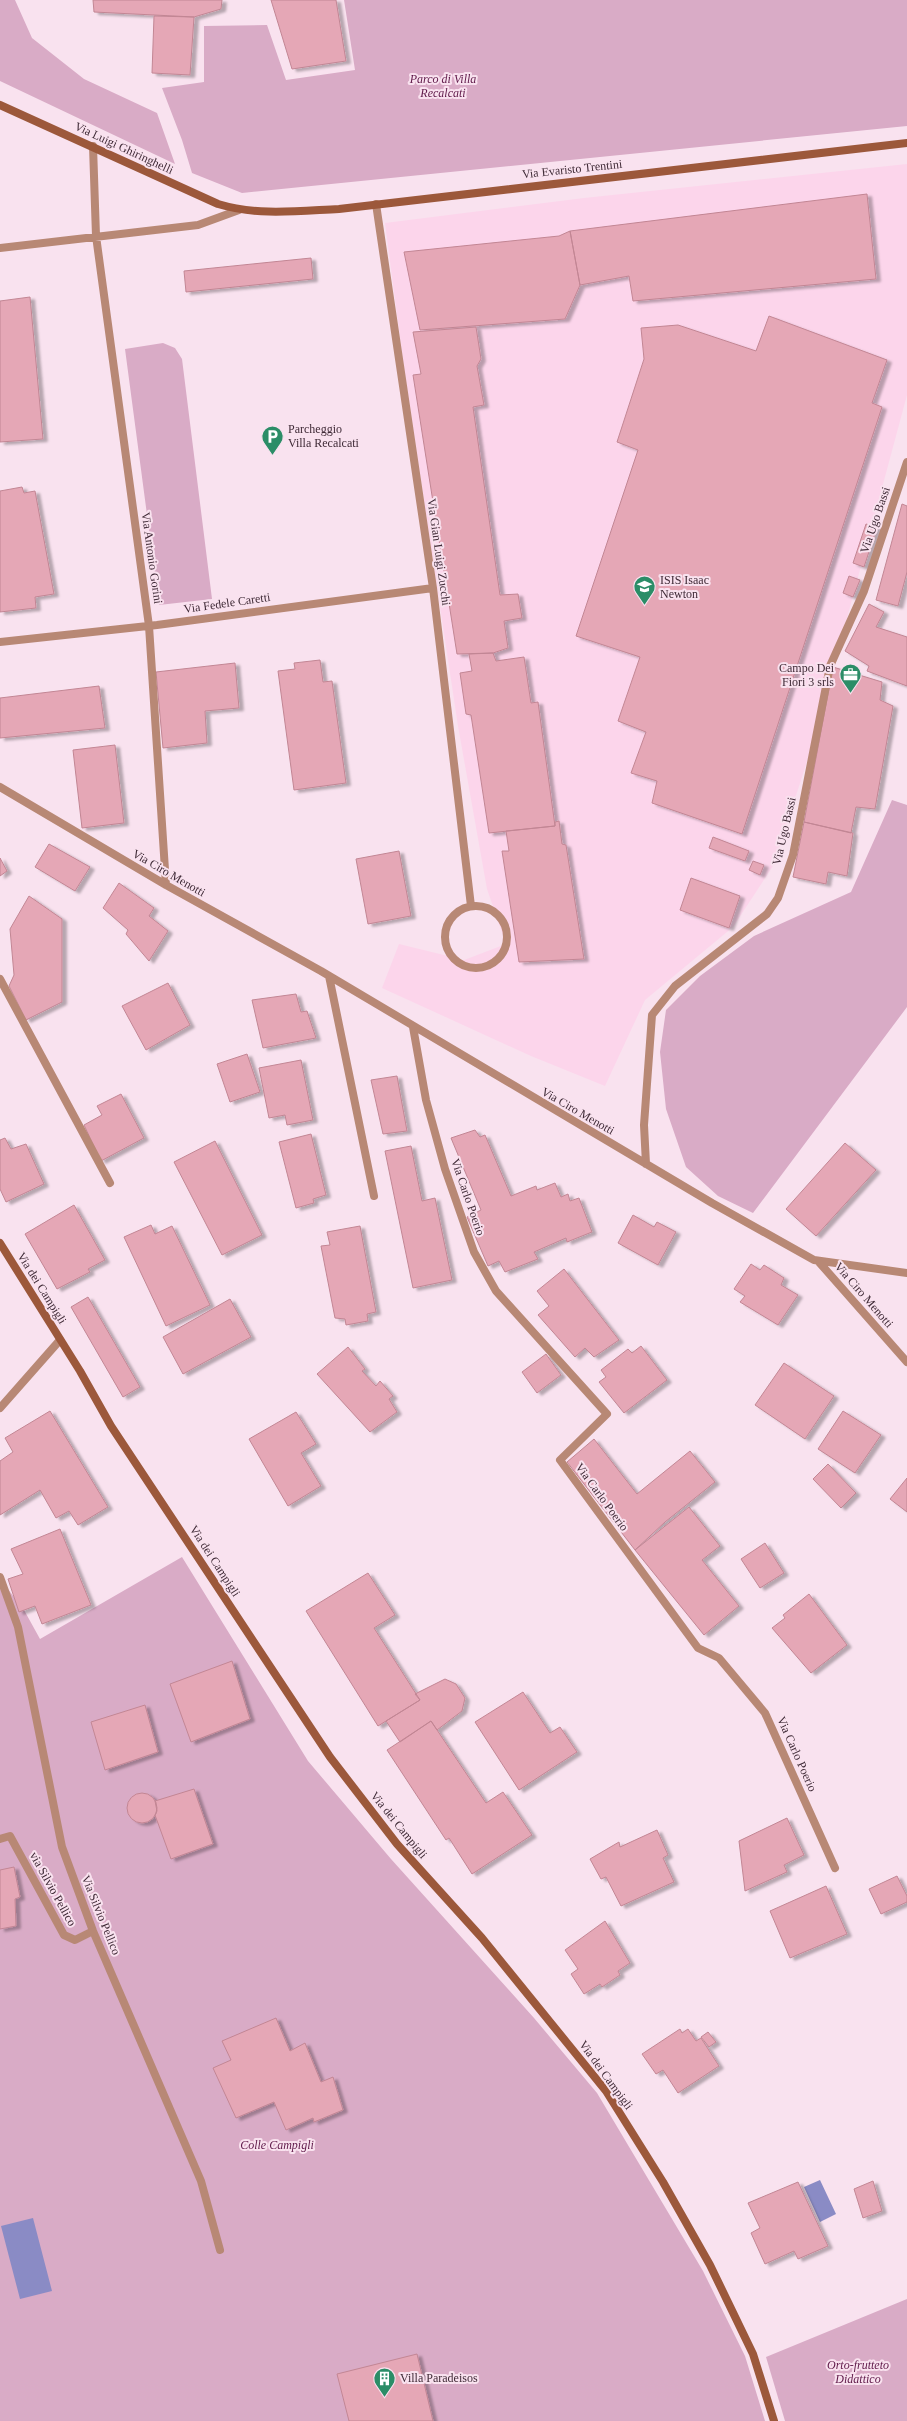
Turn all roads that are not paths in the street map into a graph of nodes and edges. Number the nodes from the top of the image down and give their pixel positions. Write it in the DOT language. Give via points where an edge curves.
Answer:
graph roads {
  1 [pos="0,105"];
  2 [pos="907,143"];
  3 [pos="93,146"];
  4 [pos="376,204"];
  5 [pos="239,210"];
  6 [pos="96,236"];
  7 [pos="0,248"];
  8 [pos="907,462"];
  9 [pos="433,588"];
  10 [pos="149,626"];
  11 [pos="0,642"];
  12 [pos="0,787"];
  13 [pos="166,886"];
  14 [pos="471,906"];
  15 [pos="329,976"];
  16 [pos="0,979"];
  17 [pos="413,1027"];
  18 [pos="646,1164"];
  19 [pos="110,1183"];
  20 [pos="374,1196"];
  21 [pos="0,1243"];
  22 [pos="818,1261"];
  23 [pos="907,1273"];
  24 [pos="60,1340"];
  25 [pos="907,1362"];
  26 [pos="0,1408"];
  27 [pos="0,1577"];
  28 [pos="0,1839"];
  29 [pos="835,1868"];
  30 [pos="93,1931"];
  31 [pos="220,2250"];
  32 [pos="774,2421"];
  1 -- 3 [label="street, Via Luigi Ghiringhelli"];
  2 -- 4 [label="street, Via Evaristo Trentini"];
  3 -- 5 [label="street, Via Luigi Ghiringhelli" via="218,204"];
  3 -- 6 [label="street, Via Antonio Gorini"];
  4 -- 5 [label="street, Via Evaristo Trentini" via="339,209 263,213"];
  4 -- 9 [label="street, Via Gian Luigi Zucchi"];
  5 -- 6 [label="street" via="198,225"];
  6 -- 7 [label="street"];
  6 -- 10 [label="street, Via Antonio Gorini"];
  8 -- 18 [label="street, Via Ugo Bassi" via="864,591 830,666 793,855 778,898 767,914 675,986 652,1015 644,1125"];
  9 -- 10 [label="street, Via Fedele Caretti"];
  9 -- 14 [label="street, Via Gian Luigi Zucchi"];
  10 -- 11 [label="street, Via Fedele Caretti"];
  10 -- 13 [label="street, Via Antonio Gorini"];
  12 -- 13 [label="street, Via Ciro Menotti"];
  13 -- 15 [label="street, Via Ciro Menotti"];
  14 -- 14 [label="street" via="454,914 445,930 444,940 447,949 459,963 477,968 486,966 502,953 506,944 505,926 494,912 487,908"];
  15 -- 17 [label="street, Via Ciro Menotti"];
  15 -- 20 [label="street"];
  16 -- 19 [label="street"];
  17 -- 18 [label="street, Via Ciro Menotti"];
  17 -- 29 [label="street, Via Carlo Poerio" via="426,1100 443,1162 474,1252 496,1291 607,1414 560,1460 698,1648 719,1658 765,1713"];
  18 -- 22 [label="street, Via Ciro Menotti"];
  21 -- 24 [label="street, Via dei Campigli"];
  22 -- 23 [label="street, Via Ciro Menotti"];
  22 -- 25 [label="street, Via Ciro Menotti"];
  24 -- 26 [label="street"];
  24 -- 32 [label="street, Via dei Campigli" via="111,1426 330,1757 397,1844 482,1938 606,2091 710,2265 753,2354"];
  27 -- 30 [label="street, Via Silvio Pellico" via="18,1627 62,1847"];
  28 -- 30 [label="street, via Silvio Pellico" via="10,1836 64,1935 75,1940"];
  30 -- 31 [label="street, Via Silvio Pellico" via="201,2181"];
}
